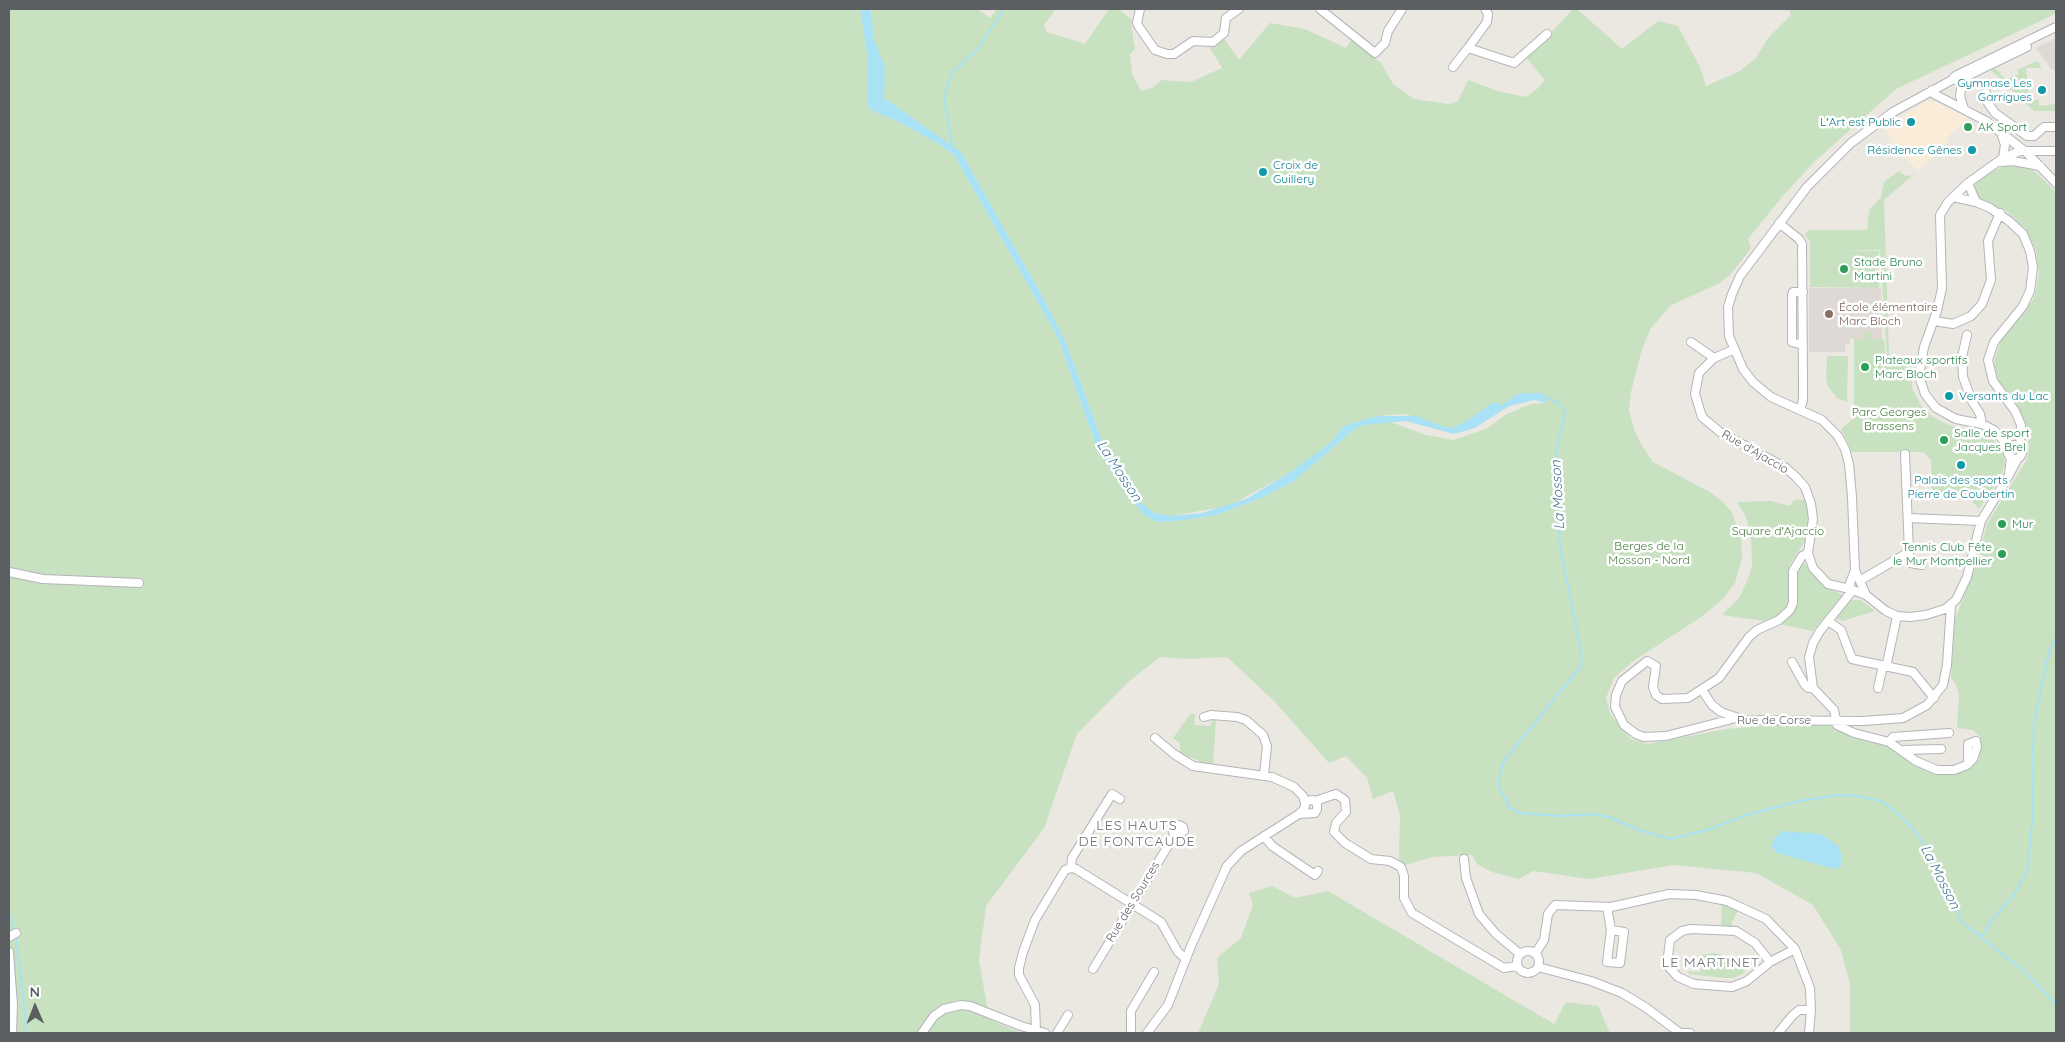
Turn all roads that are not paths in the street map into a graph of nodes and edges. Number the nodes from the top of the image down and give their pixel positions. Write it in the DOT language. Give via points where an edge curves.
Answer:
graph roads {
  1 [pos="1140,9"];
  2 [pos="1238,9"];
  3 [pos="1320,9"];
  4 [pos="1402,9"];
  5 [pos="1485,9"];
  6 [pos="2056,27"];
  7 [pos="2056,32"];
  8 [pos="1547,34"];
  9 [pos="1468,48"];
  10 [pos="1453,67"];
  11 [pos="1963,78"];
  12 [pos="1952,80"];
  13 [pos="1932,90"];
  14 [pos="1986,93"];
  15 [pos="1964,108"];
  16 [pos="1995,113"];
  17 [pos="1986,121"];
  18 [pos="2056,127"];
  19 [pos="2001,132"];
  20 [pos="2056,151"];
  21 [pos="2026,152"];
  22 [pos="2001,160"];
  23 [pos="2013,161"];
  24 [pos="2040,166"];
  25 [pos="1968,183"];
  26 [pos="2056,184"];
  27 [pos="1953,197"];
  28 [pos="1976,202"];
  29 [pos="2000,213"];
  30 [pos="1779,223"];
  31 [pos="1934,321"];
  32 [pos="1967,334"];
  33 [pos="1691,342"];
  34 [pos="1733,350"];
  35 [pos="1714,358"];
  36 [pos="1800,410"];
  37 [pos="1982,424"];
  38 [pos="2014,452"];
  39 [pos="1905,454"];
  40 [pos="1908,518"];
  41 [pos="1980,521"];
  42 [pos="1908,552"];
  43 [pos="1808,553"];
  44 [pos="1922,566"];
  45 [pos="9,572"];
  46 [pos="1858,581"];
  47 [pos="139,583"];
  48 [pos="1853,591"];
  49 [pos="1866,595"];
  50 [pos="1951,605"];
  51 [pos="1897,616"];
  52 [pos="1828,621"];
  53 [pos="1792,662"];
  54 [pos="1883,666"];
  55 [pos="1813,688"];
  56 [pos="1878,688"];
  57 [pos="1702,690"];
  58 [pos="1934,698"];
  59 [pos="1204,717"];
  60 [pos="1736,718"];
  61 [pos="1836,720"];
  62 [pos="1949,733"];
  63 [pos="1156,738"];
  64 [pos="1889,742"];
  65 [pos="1941,749"];
  66 [pos="1903,750"];
  67 [pos="1968,764"];
  68 [pos="1264,775"];
  69 [pos="1120,799"];
  70 [pos="1309,804"];
  71 [pos="1174,836"];
  72 [pos="1264,836"];
  73 [pos="1464,859"];
  74 [pos="1071,868"];
  75 [pos="1318,871"];
  76 [pos="1132,905"];
  77 [pos="1607,907"];
  78 [pos="1611,930"];
  79 [pos="1795,949"];
  80 [pos="9,952"];
  81 [pos="1520,954"];
  82 [pos="1535,954"];
  83 [pos="1186,960"];
  84 [pos="1770,962"];
  85 [pos="1517,966"];
  86 [pos="1538,967"];
  87 [pos="1093,969"];
  88 [pos="1154,972"];
  89 [pos="1811,1010"];
  90 [pos="1068,1015"];
  91 [pos="1036,1031"];
  92 [pos="12,1033"];
  93 [pos="922,1033"];
  94 [pos="1045,1033"];
  95 [pos="1056,1033"];
  96 [pos="1131,1033"];
  97 [pos="1147,1033"];
  98 [pos="1681,1033"];
  99 [pos="1690,1033"];
  100 [pos="1778,1033"];
  101 [pos="1809,1033"];
  1 -- 2 [label="street" via="1139,27 1155,50 1167,54 1174,54 1193,41 1213,42 1224,33 1226,18"];
  3 -- 4 [label="street" via="1376,53 1385,43 1388,31"];
  5 -- 9 [label="street" via="1487,22"];
  6 -- 12 [label="street"];
  7 -- 11 [label="street"];
  8 -- 9 [label="street" via="1514,63"];
  9 -- 10 [label="street"];
  11 -- 12 [label="street"];
  11 -- 15 [label="street" via="1960,96"];
  12 -- 13 [label="street"];
  13 -- 15 [label="street" via="1934,94"];
  13 -- 30 [label="street" via="1887,116 1844,149 1807,187"];
  14 -- 16 [label="street" via="1986,100"];
  15 -- 17 [label="street"];
  16 -- 17 [label="street"];
  16 -- 18 [label="street" via="2030,137 2044,127"];
  17 -- 19 [label="street"];
  19 -- 21 [label="street"];
  19 -- 22 [label="street" via="2005,145"];
  20 -- 21 [label="street"];
  21 -- 22 [label="street" via="2020,151"];
  21 -- 23 [label="street"];
  21 -- 24 [label="street"];
  22 -- 23 [label="street"];
  22 -- 25 [label="street"];
  23 -- 24 [label="street"];
  24 -- 26 [label="street"];
  25 -- 27 [label="street"];
  25 -- 28 [label="street"];
  27 -- 28 [label="street"];
  27 -- 31 [label="street" via="1943,208 1939,220 1943,280"];
  28 -- 29 [label="street"];
  29 -- 31 [label="street" via="1988,241 1991,280 1982,304 1971,316 1959,322 1946,325"];
  29 -- 38 [label="street" via="2022,234 2033,267 2033,279 2023,306 1994,342 1988,360 1993,381 2021,425"];
  30 -- 34 [label="street" via="1731,289 1728,324"];
  30 -- 36 [label="street" via="1801,241 1803,400"];
  31 -- 37 [label="street" via="1920,361 1919,376 1925,394 1936,408 1946,414"];
  32 -- 37 [label="street" via="1962,357 1963,377"];
  33 -- 35 [label="street"];
  34 -- 35 [label="street, Rue d'Ajaccio"];
  34 -- 36 [label="street" via="1743,369 1764,391"];
  35 -- 43 [label="street, Rue d'Ajaccio" via="1696,380 1695,394 1702,417 1720,432 1786,468 1805,488 1813,519"];
  36 -- 46 [label="street" via="1822,420 1832,429 1846,454"];
  37 -- 38 [label="street" via="1994,430"];
  38 -- 41 [label="street" via="2009,475"];
  39 -- 40 [label="street"];
  40 -- 41 [label="street"];
  40 -- 42 [label="street"];
  41 -- 50 [label="street" via="1967,578"];
  42 -- 44 [label="street" via="1910,563"];
  42 -- 46 [label="street"];
  43 -- 48 [label="street" via="1820,577 1837,588"];
  43 -- 57 [label="street" via="1802,556 1793,571 1790,610 1748,637 1723,674"];
  45 -- 47 [label="street" via="43,579"];
  46 -- 48 [label="street"];
  46 -- 48 [label="street"];
  46 -- 49 [label="street"];
  48 -- 49 [label="street"];
  48 -- 52 [label="street"];
  49 -- 51 [label="street"];
  50 -- 51 [label="street" via="1926,616"];
  50 -- 58 [label="street" via="1946,675"];
  51 -- 54 [label="street" via="1887,663"];
  52 -- 54 [label="street" via="1841,630 1852,659"];
  52 -- 55 [label="street" via="1810,650"];
  53 -- 55 [label="street" via="1805,685"];
  54 -- 56 [label="street"];
  54 -- 58 [label="street" via="1913,672"];
  55 -- 61 [label="street" via="1834,710"];
  57 -- 60 [label="street" via="1712,704"];
  57 -- 60 [label="street, Rue de Corse" via="1688,698 1662,700 1653,687 1656,666 1646,661 1634,669 1618,688 1615,707 1629,731 1644,737 1666,736"];
  58 -- 61 [label="street, Rue de Corse" via="1918,712 1903,718"];
  59 -- 68 [label="street" via="1211,714 1237,717 1246,720 1263,735 1266,746"];
  60 -- 61 [label="street, Rue de Corse"];
  61 -- 64 [label="street" via="1837,726"];
  62 -- 64 [label="street" via="1893,737"];
  63 -- 68 [label="street" via="1193,766"];
  64 -- 66 [label="street"];
  65 -- 66 [label="street"];
  66 -- 67 [label="street" via="1916,761 1937,770 1954,770"];
  68 -- 70 [label="street" via="1294,787"];
  69 -- 74 [label="street" via="1112,794 1072,858"];
  70 -- 72 [label="street"];
  70 -- 85 [label="street" via="1336,794 1343,797 1346,812 1333,828 1337,836 1371,860 1390,860 1401,868 1404,898 1412,913 1504,968"];
  71 -- 76 [label="street, Rue des Sources"];
  72 -- 75 [label="street" via="1272,846 1315,875"];
  72 -- 83 [label="street" via="1241,851 1227,866"];
  73 -- 81 [label="street" via="1473,904 1493,931"];
  74 -- 76 [label="street"];
  74 -- 91 [label="street" via="1065,870 1035,920 1019,968 1019,975 1035,1005"];
  76 -- 83 [label="street" via="1161,922"];
  76 -- 87 [label="street, Rue des Sources"];
  77 -- 78 [label="street"];
  77 -- 79 [label="street" via="1669,894 1715,898 1741,906 1766,919"];
  77 -- 82 [label="street" via="1555,905 1548,914 1544,940"];
  79 -- 84 [label="street"];
  79 -- 89 [label="street" via="1810,988"];
  80 -- 92 [label="street"];
  81 -- 82 [label="street" via="1526,951"];
  81 -- 85 [label="street"];
  82 -- 86 [label="street" via="1539,960"];
  83 -- 97 [label="street" via="1168,1005"];
  84 -- 84 [label="street" via="1747,981 1732,987 1694,984 1678,977 1667,965 1670,940 1691,929 1736,931 1755,943"];
  85 -- 86 [label="street" via="1525,973"];
  86 -- 98 [label="street" via="1592,981 1622,993"];
  88 -- 96 [label="street" via="1131,1010"];
  89 -- 100 [label="street" via="1799,1010 1793,1014"];
  89 -- 101 [label="street"];
  90 -- 95 [label="street"];
  91 -- 93 [label="street" via="961,1005 944,1009 934,1016"];
  91 -- 94 [label="street"];
  98 -- 99 [label="street"];
}
